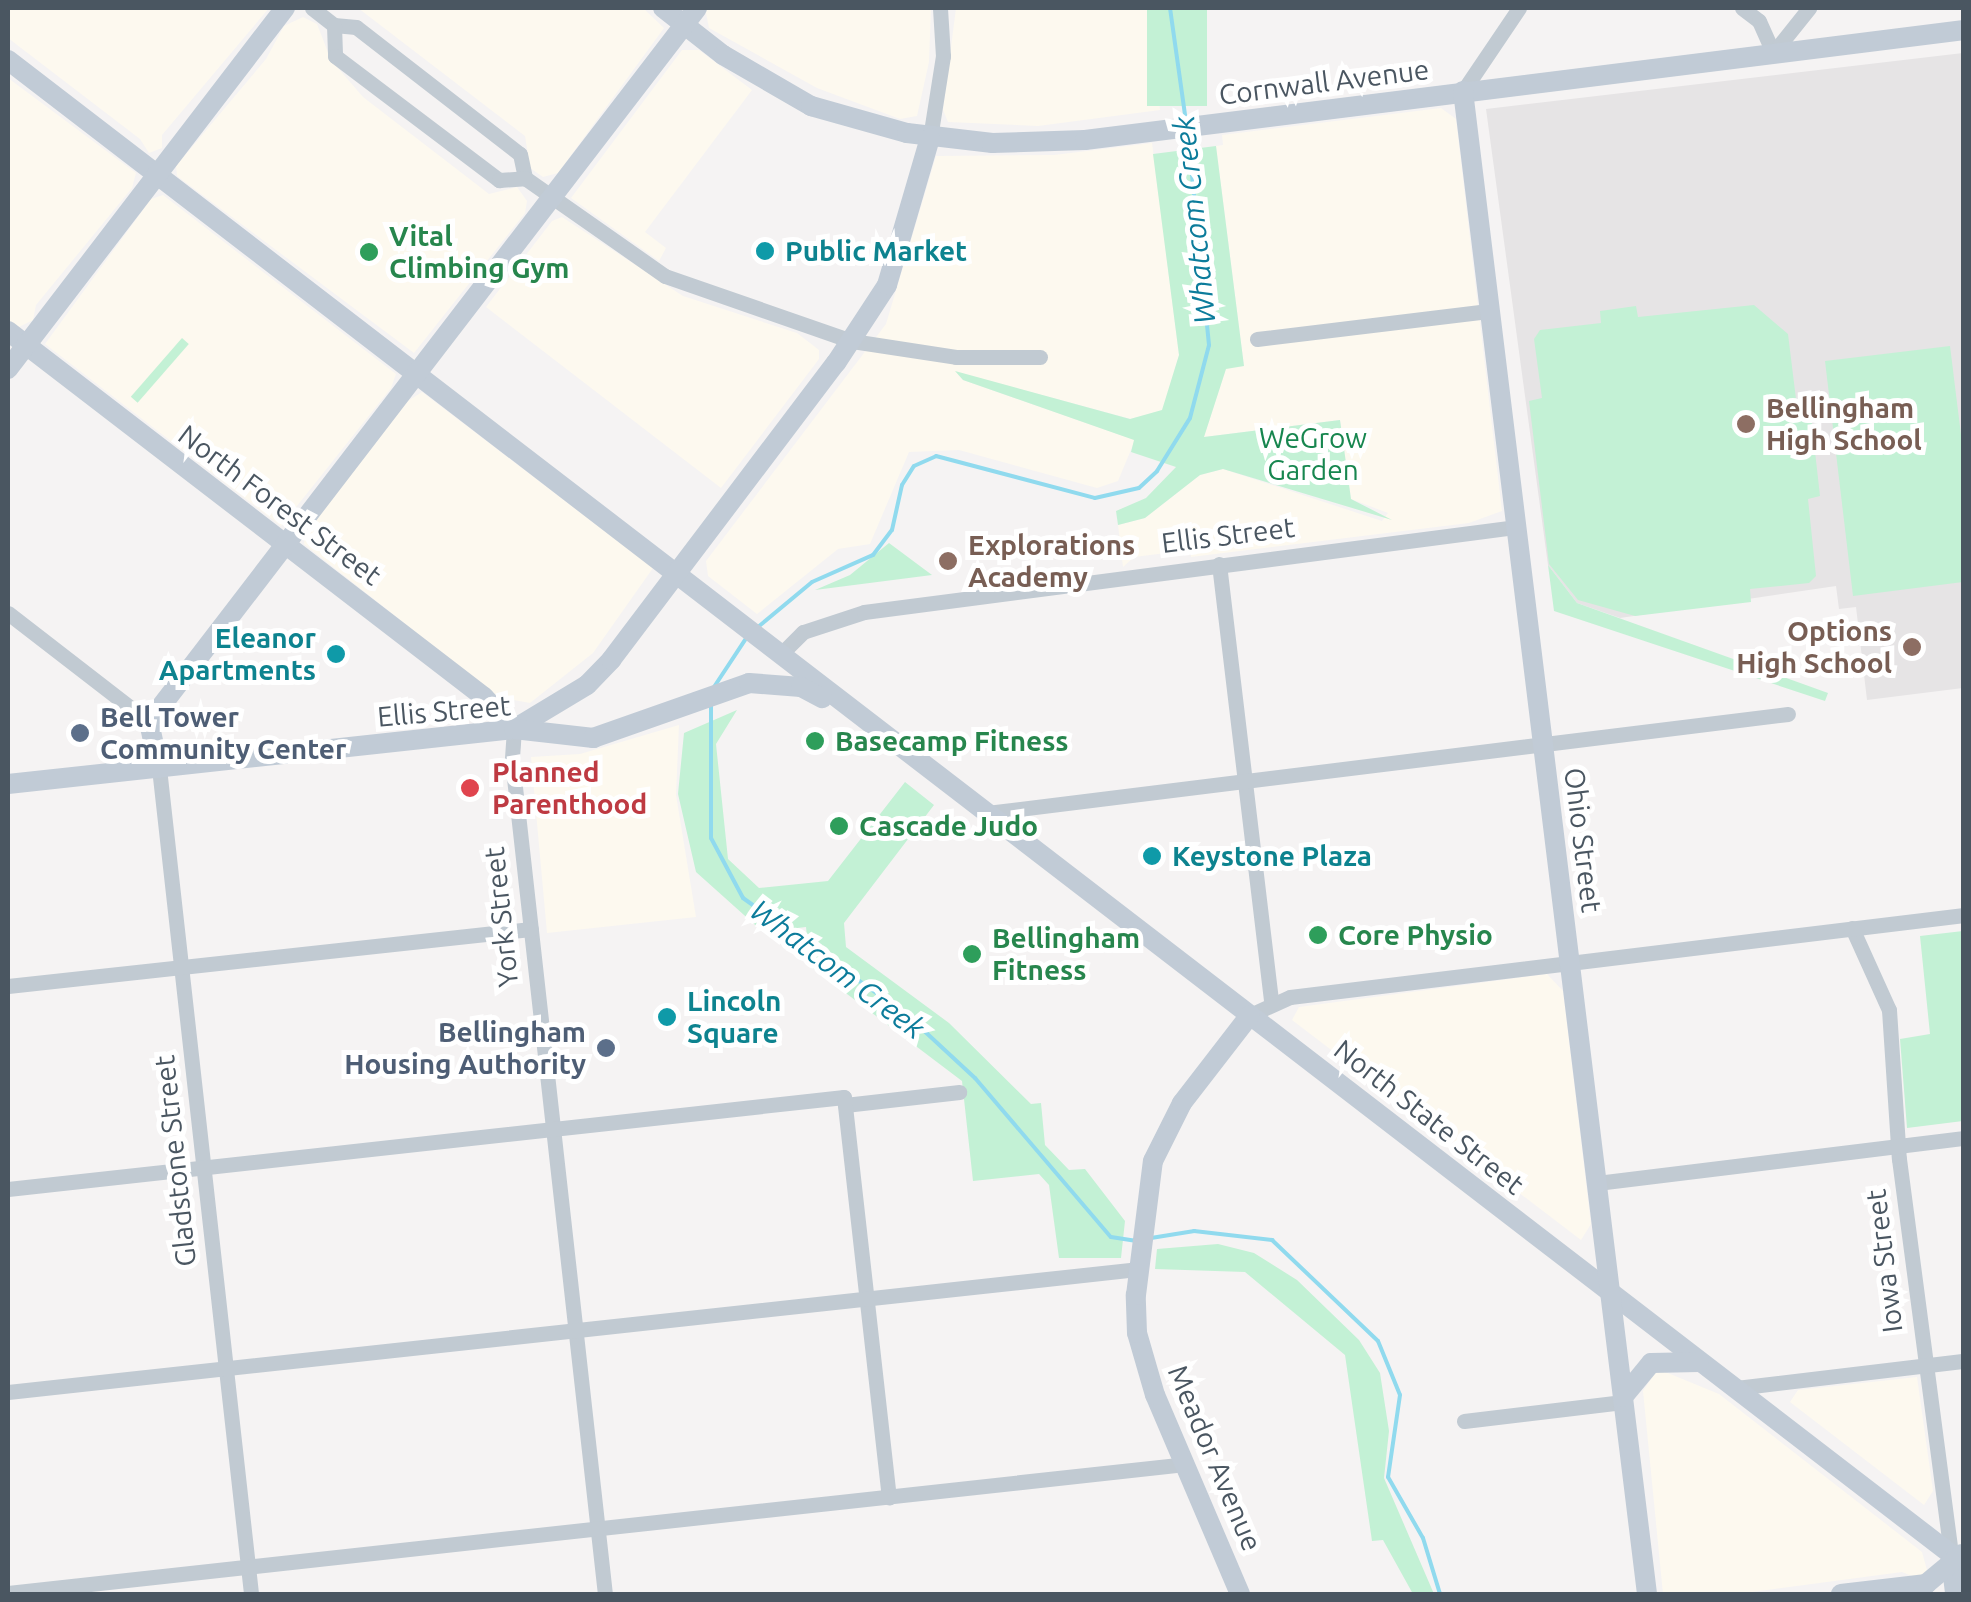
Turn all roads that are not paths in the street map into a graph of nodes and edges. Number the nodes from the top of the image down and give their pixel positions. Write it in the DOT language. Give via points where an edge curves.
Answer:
graph roads {
  1 [pos="285,8"];
  2 [pos="312,8"];
  3 [pos="663,8"];
  4 [pos="940,8"];
  5 [pos="1519,8"];
  6 [pos="1742,8"];
  7 [pos="1809,8"];
  8 [pos="692,16"];
  9 [pos="334,25"];
  10 [pos="1964,30"];
  11 [pos="1774,54"];
  12 [pos="8,60"];
  13 [pos="1463,92"];
  14 [pos="930,138"];
  15 [pos="157,175"];
  16 [pos="525,178"];
  17 [pos="552,199"];
  18 [pos="1490,311"];
  19 [pos="8,331"];
  20 [pos="1257,340"];
  21 [pos="852,341"];
  22 [pos="26,345"];
  23 [pos="1040,358"];
  24 [pos="8,369"];
  25 [pos="417,375"];
  26 [pos="1516,527"];
  27 [pos="286,544"];
  28 [pos="1219,564"];
  29 [pos="676,574"];
  30 [pos="8,613"];
  31 [pos="779,653"];
  32 [pos="1788,714"];
  33 [pos="149,722"];
  34 [pos="868,724"];
  35 [pos="514,729"];
  36 [pos="1543,744"];
  37 [pos="159,768"];
  38 [pos="1248,781"];
  39 [pos="8,784"];
  40 [pos="987,813"];
  41 [pos="1964,915"];
  42 [pos="1852,928"];
  43 [pos="530,929"];
  44 [pos="1570,963"];
  45 [pos="181,968"];
  46 [pos="8,986"];
  47 [pos="1271,1001"];
  48 [pos="1250,1015"];
  49 [pos="959,1092"];
  50 [pos="844,1101"];
  51 [pos="553,1129"];
  52 [pos="1964,1138"];
  53 [pos="1898,1146"];
  54 [pos="204,1168"];
  55 [pos="1597,1184"];
  56 [pos="8,1189"];
  57 [pos="1139,1269"];
  58 [pos="1610,1292"];
  59 [pos="866,1296"];
  60 [pos="575,1328"];
  61 [pos="1964,1361"];
  62 [pos="1702,1362"];
  63 [pos="1924,1366"];
  64 [pos="226,1368"];
  65 [pos="1736,1388"];
  66 [pos="8,1392"];
  67 [pos="1623,1400"];
  68 [pos="1464,1421"];
  69 [pos="1185,1464"];
  70 [pos="889,1497"];
  71 [pos="598,1529"];
  72 [pos="1959,1559"];
  73 [pos="248,1567"];
  74 [pos="8,1594"];
  75 [pos="252,1594"];
  76 [pos="605,1594"];
  77 [pos="1240,1594"];
  78 [pos="1647,1594"];
  79 [pos="1841,1594"];
  80 [pos="1955,1594"];
  1 -- 15 [label="street"];
  2 -- 9 [label="street"];
  3 -- 8 [label="street, Cornwall Avenue"];
  4 -- 14 [label="street" via="943,56"];
  5 -- 13 [label="street"];
  6 -- 11 [label="street" via="1759,21"];
  7 -- 11 [label="street"];
  8 -- 14 [label="street, Cornwall Avenue" via="811,106"];
  8 -- 17 [label="street"];
  9 -- 16 [label="street" via="356,27 520,154"];
  9 -- 16 [label="street" via="336,56 499,180"];
  10 -- 11 [label="street, Cornwall Avenue"];
  11 -- 13 [label="street, Cornwall Avenue"];
  12 -- 15 [label="street"];
  13 -- 14 [label="street, Cornwall Avenue" via="1055,142"];
  13 -- 18 [label="street, Ohio Street"];
  14 -- 21 [label="street" via="887,285"];
  15 -- 22 [label="street"];
  15 -- 25 [label="street"];
  16 -- 17 [label="street"];
  17 -- 21 [label="street" via="665,276"];
  17 -- 25 [label="street"];
  18 -- 20 [label="street"];
  18 -- 26 [label="street, Ohio Street"];
  19 -- 22 [label="street, North Forest Street"];
  21 -- 23 [label="street" via="956,357"];
  21 -- 29 [label="street"];
  22 -- 24 [label="street"];
  22 -- 27 [label="street, North Forest Street"];
  25 -- 27 [label="street"];
  25 -- 29 [label="street"];
  26 -- 28 [label="street, Ellis Street"];
  26 -- 36 [label="street, Ohio Street"];
  27 -- 33 [label="street"];
  27 -- 35 [label="street, North Forest Street" via="484,698"];
  28 -- 31 [label="street, Ellis Street" via="864,612 803,632"];
  28 -- 38 [label="street"];
  29 -- 31 [label="street"];
  29 -- 35 [label="street" via="587,685"];
  30 -- 33 [label="street"];
  31 -- 34 [label="street"];
  32 -- 36 [label="street"];
  33 -- 37 [label="street, Gladstone Street"];
  34 -- 35 [label="street, Ellis Street" via="801,686 738,686 594,738"];
  34 -- 40 [label="street, North State Street"];
  35 -- 37 [label="street, Ellis Street"];
  35 -- 43 [label="street, York Street"];
  36 -- 38 [label="street"];
  36 -- 44 [label="street, Ohio Street"];
  37 -- 39 [label="street, Ellis Street"];
  37 -- 45 [label="street, Gladstone Street"];
  38 -- 40 [label="street"];
  38 -- 47 [label="street"];
  40 -- 48 [label="street, North State Street"];
  41 -- 42 [label="street"];
  42 -- 44 [label="street"];
  42 -- 53 [label="street, Iowa Street" via="1889,1010"];
  43 -- 45 [label="street"];
  43 -- 51 [label="street, York Street"];
  44 -- 47 [label="street"];
  44 -- 55 [label="street, Ohio Street"];
  45 -- 46 [label="street"];
  45 -- 54 [label="street, Gladstone Street"];
  47 -- 48 [label="street"];
  48 -- 57 [label="street, Meador Avenue" via="1172,1119 1153,1161"];
  48 -- 58 [label="street, North State Street"];
  49 -- 50 [label="street"];
  50 -- 51 [label="street"];
  50 -- 59 [label="street"];
  51 -- 54 [label="street"];
  51 -- 60 [label="street, York Street"];
  52 -- 53 [label="street"];
  53 -- 55 [label="street"];
  53 -- 63 [label="street, Iowa Street"];
  54 -- 56 [label="street"];
  54 -- 64 [label="street, Gladstone Street"];
  55 -- 58 [label="street, Ohio Street"];
  57 -- 59 [label="street"];
  57 -- 69 [label="street, Meador Avenue" via="1137,1333"];
  58 -- 62 [label="street, North State Street"];
  58 -- 67 [label="street, Ohio Street"];
  59 -- 60 [label="street"];
  59 -- 70 [label="street"];
  60 -- 64 [label="street"];
  60 -- 71 [label="street, York Street"];
  61 -- 63 [label="street"];
  62 -- 65 [label="street, North State Street"];
  62 -- 67 [label="street" via="1651,1363"];
  63 -- 65 [label="street"];
  63 -- 72 [label="street, Iowa Street"];
  64 -- 66 [label="street"];
  64 -- 73 [label="street, Gladstone Street"];
  65 -- 72 [label="street, North State Street"];
  67 -- 68 [label="street"];
  67 -- 78 [label="street, Ohio Street"];
  69 -- 70 [label="street"];
  69 -- 77 [label="street, Meador Avenue"];
  70 -- 71 [label="street"];
  71 -- 73 [label="street"];
  71 -- 76 [label="street, York Street"];
  72 -- 79 [label="street" via="1926,1584"];
  72 -- 80 [label="street, Iowa Street"];
  73 -- 74 [label="street"];
  73 -- 75 [label="street, Gladstone Street"];
}
